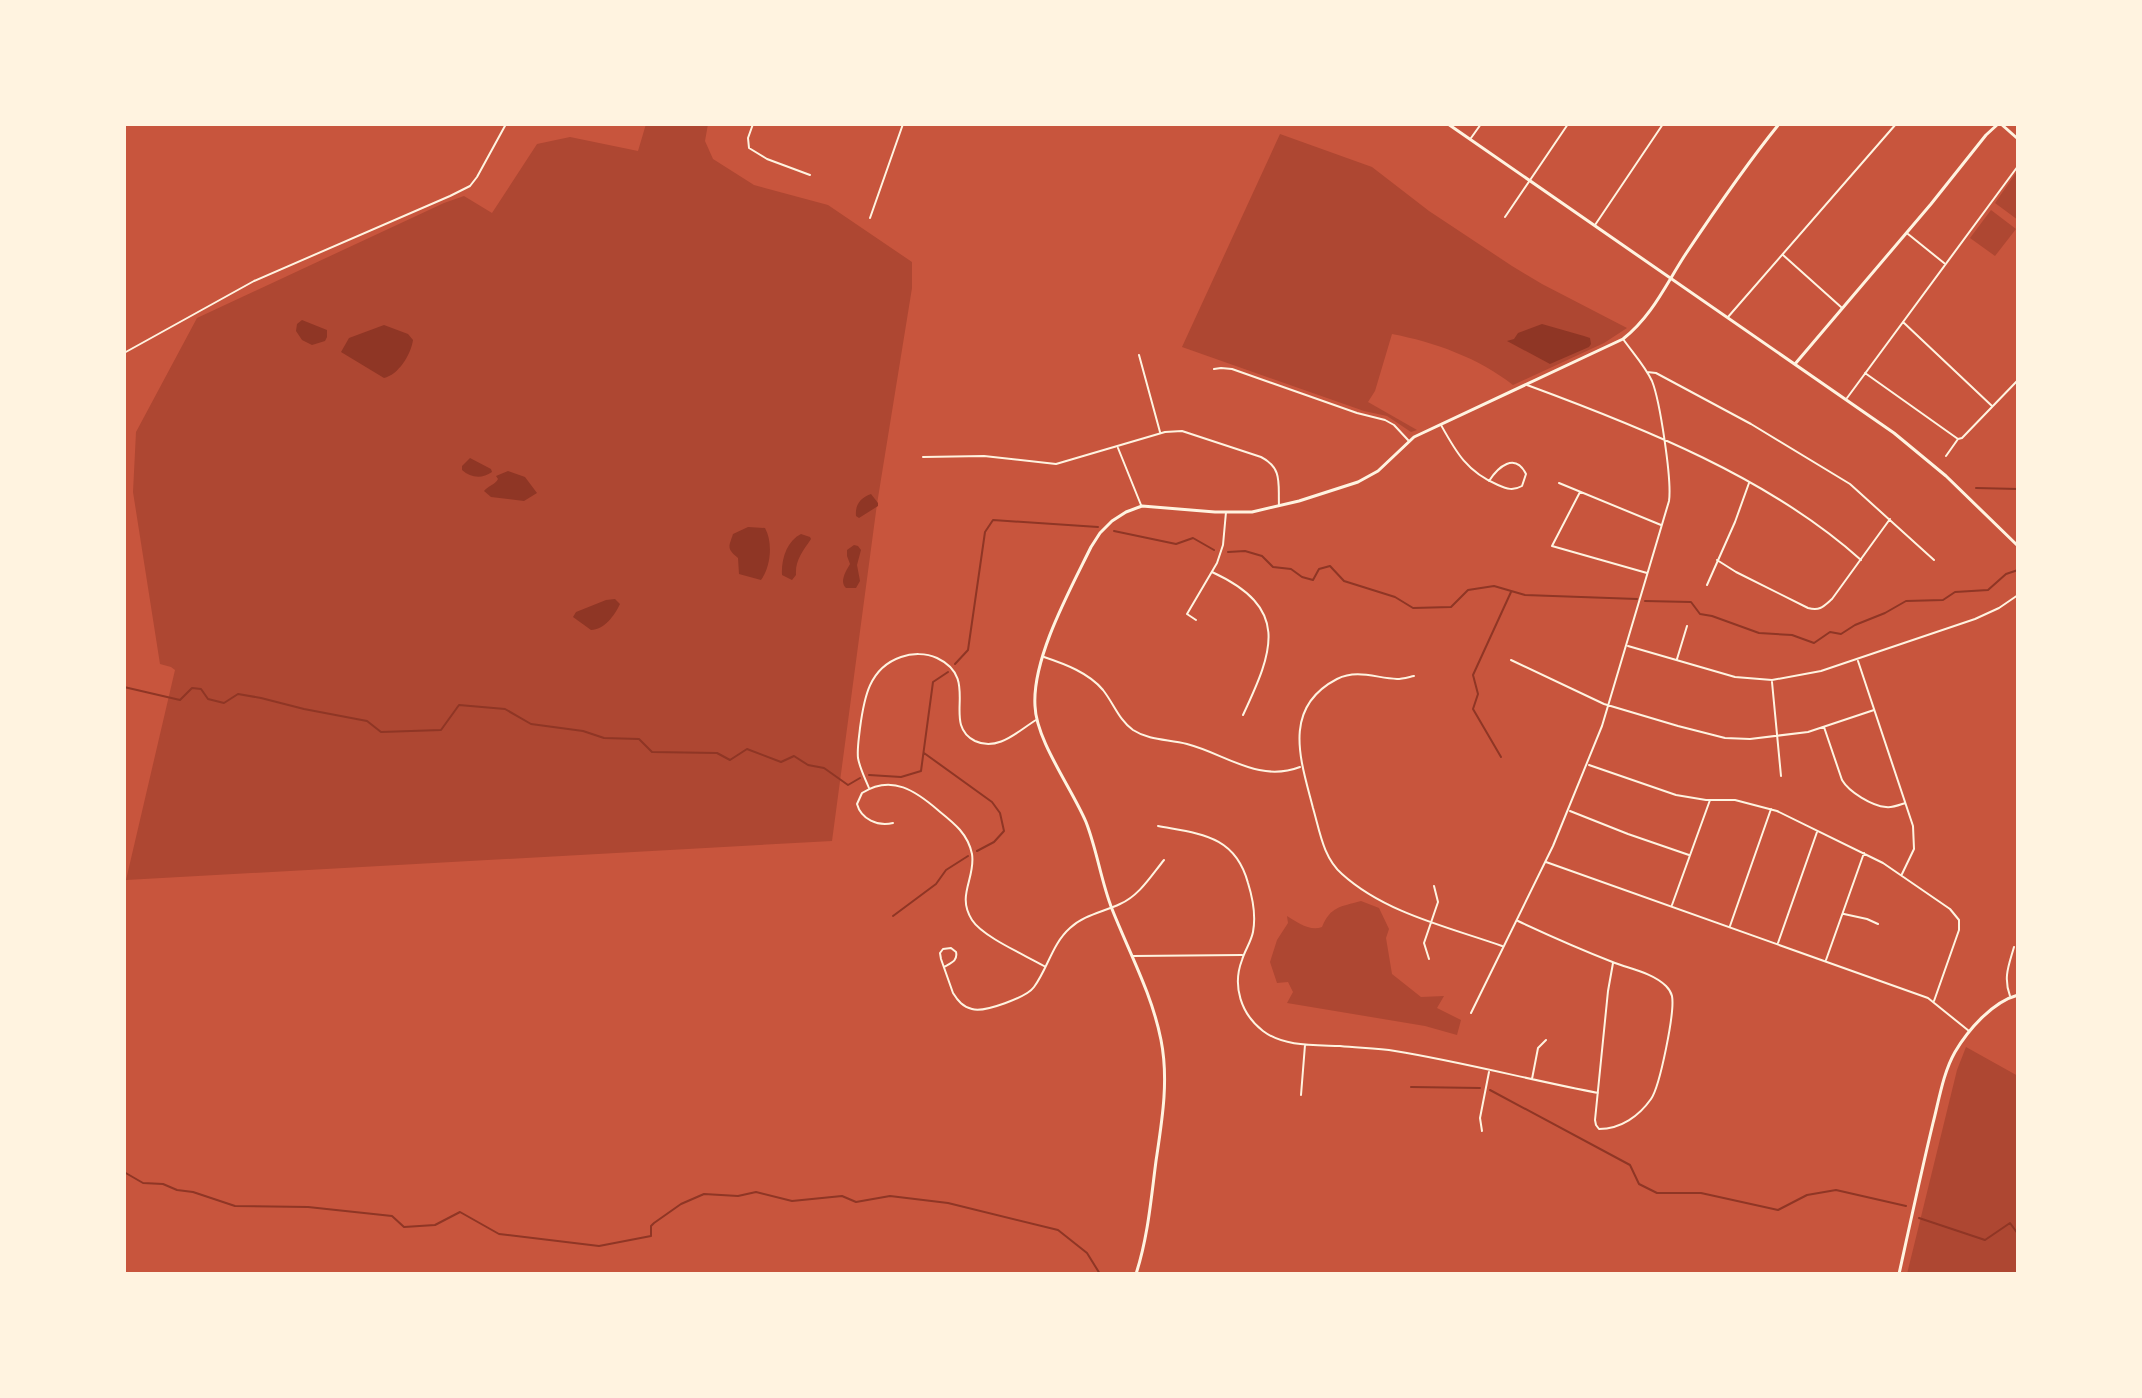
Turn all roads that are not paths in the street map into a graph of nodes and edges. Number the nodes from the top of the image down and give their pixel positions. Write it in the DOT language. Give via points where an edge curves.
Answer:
graph roads {
  1 [pos="506,124"];
  2 [pos="753,124"];
  3 [pos="903,124"];
  4 [pos="1448,124"];
  5 [pos="1481,124"];
  6 [pos="1568,124"];
  7 [pos="1663,124"];
  8 [pos="1779,124"];
  9 [pos="1896,124"];
  10 [pos="2000,124"];
  11 [pos="1470,139"];
  12 [pos="2018,139"];
  13 [pos="2018,166"];
  14 [pos="810,175"];
  15 [pos="1531,181"];
  16 [pos="1505,217"];
  17 [pos="870,218"];
  18 [pos="1594,226"];
  19 [pos="1906,232"];
  20 [pos="1782,254"];
  21 [pos="1945,263"];
  22 [pos="1671,279"];
  23 [pos="1842,308"];
  24 [pos="1727,318"];
  25 [pos="1902,322"];
  26 [pos="1623,339"];
  27 [pos="124,353"];
  28 [pos="1139,355"];
  29 [pos="1795,364"];
  30 [pos="1214,369"];
  31 [pos="1647,372"];
  32 [pos="1865,373"];
  33 [pos="2018,380"];
  34 [pos="1527,384"];
  35 [pos="1846,399"];
  36 [pos="1992,406"];
  37 [pos="1441,425"];
  38 [pos="1161,433"];
  39 [pos="1663,439"];
  40 [pos="1958,439"];
  41 [pos="1409,441"];
  42 [pos="1117,446"];
  43 [pos="1946,456"];
  44 [pos="923,457"];
  45 [pos="1489,481"];
  46 [pos="1559,483"];
  47 [pos="1749,483"];
  48 [pos="1580,492"];
  49 [pos="1142,506"];
  50 [pos="1280,507"];
  51 [pos="1226,512"];
  52 [pos="1890,519"];
  53 [pos="1662,525"];
  54 [pos="2018,546"];
  55 [pos="1717,560"];
  56 [pos="1861,560"];
  57 [pos="1934,560"];
  58 [pos="1212,572"];
  59 [pos="1648,574"];
  60 [pos="1707,585"];
  61 [pos="2018,595"];
  62 [pos="1196,620"];
  63 [pos="1687,626"];
  64 [pos="1628,645"];
  65 [pos="1043,656"];
  66 [pos="1857,659"];
  67 [pos="1511,660"];
  68 [pos="1677,660"];
  69 [pos="1414,676"];
  70 [pos="1772,680"];
  71 [pos="1610,706"];
  72 [pos="1874,710"];
  73 [pos="1243,715"];
  74 [pos="1037,719"];
  75 [pos="1824,727"];
  76 [pos="1775,736"];
  77 [pos="1587,764"];
  78 [pos="1302,766"];
  79 [pos="1781,776"];
  80 [pos="869,789"];
  81 [pos="1710,800"];
  82 [pos="1906,802"];
  83 [pos="1771,809"];
  84 [pos="1568,810"];
  85 [pos="893,823"];
  86 [pos="1158,826"];
  87 [pos="1817,831"];
  88 [pos="1864,853"];
  89 [pos="1689,855"];
  90 [pos="1164,860"];
  91 [pos="1545,862"];
  92 [pos="1901,875"];
  93 [pos="1434,886"];
  94 [pos="1112,907"];
  95 [pos="1671,907"];
  96 [pos="1843,914"];
  97 [pos="1431,921"];
  98 [pos="1517,921"];
  99 [pos="1878,924"];
  100 [pos="1730,927"];
  101 [pos="1778,944"];
  102 [pos="1503,947"];
  103 [pos="2014,947"];
  104 [pos="1132,956"];
  105 [pos="1243,956"];
  106 [pos="1429,959"];
  107 [pos="1826,961"];
  108 [pos="1613,963"];
  109 [pos="1045,966"];
  110 [pos="944,967"];
  111 [pos="2018,995"];
  112 [pos="2011,997"];
  113 [pos="1934,1001"];
  114 [pos="1471,1013"];
  115 [pos="1969,1032"];
  116 [pos="1546,1040"];
  117 [pos="1305,1044"];
  118 [pos="1489,1071"];
  119 [pos="1532,1080"];
  120 [pos="1598,1093"];
  121 [pos="1301,1095"];
  122 [pos="1482,1131"];
  123 [pos="1136,1274"];
  124 [pos="1899,1274"];
  1 -- 27 [label="street" via="470,186 254,281"];
  2 -- 14 [label="street" via="749,148"];
  3 -- 17 [label="street"];
  4 -- 11 [label="street"];
  5 -- 11 [label="street"];
  6 -- 15 [label="street"];
  7 -- 18 [label="street"];
  8 -- 22 [label="street"];
  9 -- 20 [label="street"];
  10 -- 12 [label="street"];
  10 -- 19 [label="street"];
  11 -- 15 [label="street"];
  13 -- 21 [label="street"];
  15 -- 16 [label="street"];
  15 -- 18 [label="street"];
  18 -- 22 [label="street"];
  19 -- 21 [label="street"];
  19 -- 23 [label="street"];
  20 -- 23 [label="street"];
  20 -- 24 [label="street"];
  21 -- 25 [label="street"];
  22 -- 24 [label="street"];
  22 -- 26 [label="street" via="1649,314"];
  23 -- 29 [label="street"];
  24 -- 29 [label="street"];
  25 -- 32 [label="street"];
  25 -- 36 [label="street"];
  26 -- 31 [label="street"];
  26 -- 34 [label="street"];
  28 -- 38 [label="street"];
  29 -- 35 [label="street"];
  30 -- 41 [label="street" via="1227,368 1385,420"];
  31 -- 39 [label="street"];
  31 -- 52 [label="street" via="1715,404 1816,463"];
  32 -- 35 [label="street"];
  32 -- 40 [label="street"];
  33 -- 36 [label="street"];
  34 -- 37 [label="street"];
  34 -- 39 [label="street"];
  35 -- 54 [label="street" via="1932,463"];
  36 -- 40 [label="street"];
  37 -- 41 [label="street"];
  37 -- 45 [label="street" via="1467,467"];
  38 -- 42 [label="street"];
  38 -- 50 [label="street" via="1182,431 1267,460 1276,468"];
  39 -- 47 [label="street"];
  39 -- 53 [label="street" via="1670,492"];
  40 -- 43 [label="street"];
  41 -- 50 [label="street" via="1365,479"];
  42 -- 44 [label="street" via="1051,464 978,456"];
  42 -- 49 [label="street"];
  45 -- 45 [label="street" via="1517,489 1526,474 1509,463"];
  46 -- 48 [label="street"];
  47 -- 55 [label="street"];
  47 -- 56 [label="street"];
  48 -- 53 [label="street"];
  48 -- 59 [label="street" via="1552,546"];
  49 -- 51 [label="street"];
  49 -- 65 [label="street" via="1119,516 1095,539"];
  50 -- 51 [label="street"];
  51 -- 58 [label="street" via="1222,551"];
  52 -- 56 [label="street"];
  52 -- 57 [label="street"];
  53 -- 59 [label="street"];
  55 -- 56 [label="street" via="1816,610 1832,599"];
  55 -- 60 [label="street"];
  58 -- 62 [label="street" via="1187,614"];
  58 -- 73 [label="street" via="1249,594 1268,627 1266,659"];
  59 -- 64 [label="street"];
  61 -- 66 [label="street" via="1975,619"];
  63 -- 68 [label="street"];
  64 -- 68 [label="street"];
  64 -- 71 [label="street"];
  65 -- 74 [label="street" via="1035,690"];
  65 -- 78 [label="street" via="1089,677 1123,721 1152,739 1185,744 1248,769"];
  66 -- 70 [label="street"];
  66 -- 72 [label="street"];
  67 -- 71 [label="street"];
  68 -- 70 [label="street" via="1735,677"];
  69 -- 78 [label="street" via="1399,680 1357,674 1322,690 1302,718"];
  70 -- 76 [label="street"];
  71 -- 76 [label="street" via="1725,738"];
  71 -- 77 [label="street"];
  72 -- 75 [label="street"];
  72 -- 82 [label="street"];
  74 -- 80 [label="street" via="998,744 978,742 960,723 961,691 951,668 929,655 896,659 878,672 864,699 858,757"];
  74 -- 94 [label="street" via="1089,829"];
  75 -- 76 [label="street"];
  75 -- 82 [label="street" via="1846,788 1882,806"];
  76 -- 79 [label="street"];
  77 -- 81 [label="street" via="1676,795"];
  77 -- 84 [label="street"];
  78 -- 97 [label="street" via="1326,853 1335,866 1389,906"];
  80 -- 85 [label="street" via="858,800 859,811 877,824"];
  80 -- 109 [label="street" via="911,789 959,828 972,856 965,897 972,921"];
  81 -- 83 [label="street"];
  81 -- 89 [label="street"];
  82 -- 92 [label="street" via="1915,844"];
  83 -- 87 [label="street"];
  83 -- 100 [label="street"];
  84 -- 89 [label="street"];
  84 -- 91 [label="street"];
  86 -- 105 [label="street" via="1205,835 1234,853 1253,899 1254,929"];
  87 -- 88 [label="street"];
  87 -- 101 [label="street"];
  88 -- 92 [label="street"];
  88 -- 96 [label="street"];
  89 -- 95 [label="street"];
  90 -- 94 [label="street" via="1129,899"];
  91 -- 95 [label="street"];
  91 -- 98 [label="street"];
  92 -- 113 [label="street" via="1959,920"];
  93 -- 97 [label="street" via="1438,902"];
  94 -- 104 [label="street"];
  94 -- 109 [label="street" via="1068,930"];
  95 -- 100 [label="street"];
  96 -- 99 [label="street"];
  96 -- 107 [label="street"];
  97 -- 102 [label="street"];
  97 -- 106 [label="street" via="1424,943"];
  98 -- 102 [label="street"];
  98 -- 108 [label="street"];
  100 -- 101 [label="street"];
  101 -- 107 [label="street"];
  102 -- 114 [label="street"];
  103 -- 112 [label="street" via="2006,975"];
  104 -- 105 [label="street"];
  104 -- 123 [label="street" via="1158,1027 1165,1083 1147,1235"];
  105 -- 117 [label="street" via="1238,984 1249,1016 1277,1039"];
  107 -- 113 [label="street"];
  108 -- 120 [label="street"];
  108 -- 120 [label="street" via="1659,981 1671,992 1672,1002 1653,1096 1626,1122 1599,1129"];
  109 -- 110 [label="street" via="1030,991 978,1010 958,1001"];
  110 -- 110 [label="street" via="941,952 951,948 956,959"];
  111 -- 112 [label="street"];
  112 -- 115 [label="street"];
  113 -- 115 [label="street"];
  115 -- 124 [label="street" via="1950,1062 1937,1104"];
  116 -- 119 [label="street" via="1538,1048"];
  117 -- 118 [label="street" via="1391,1050"];
  117 -- 121 [label="street"];
  118 -- 119 [label="street"];
  118 -- 122 [label="street"];
  119 -- 120 [label="street"];
}
